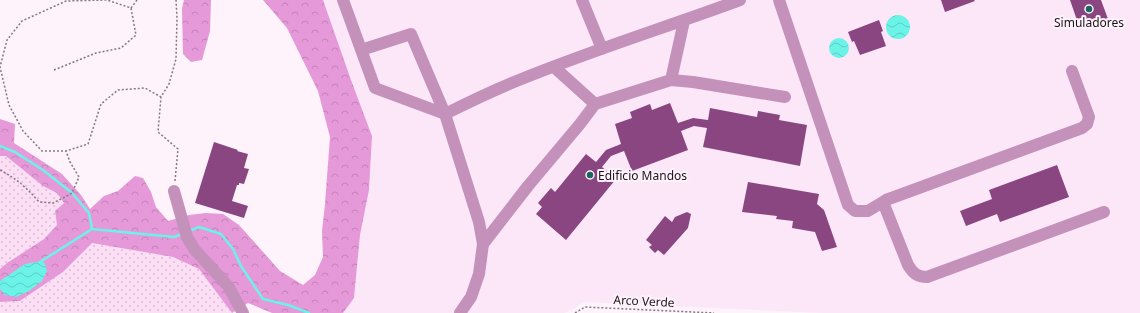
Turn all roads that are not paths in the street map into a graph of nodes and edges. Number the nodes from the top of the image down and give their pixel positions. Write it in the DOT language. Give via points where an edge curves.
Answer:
graph roads {
  1 [pos="343,0"];
  2 [pos="582,0"];
  3 [pos="740,0"];
  4 [pos="779,0"];
  5 [pos="684,21"];
  6 [pos="602,49"];
  7 [pos="361,50"];
  8 [pos="554,67"];
  9 [pos="1072,71"];
  10 [pos="671,80"];
  11 [pos="784,97"];
  12 [pos="595,104"];
  13 [pos="445,114"];
  14 [pos="174,191"];
  15 [pos="883,202"];
  16 [pos="1104,212"];
  17 [pos="483,244"];
  18 [pos="243,313"];
  19 [pos="460,313"];
  1 -- 7 [label="lane"];
  2 -- 6 [label="lane"];
  3 -- 5 [label="lane"];
  4 -- 15 [label="lane" via="848,205 855,211 868,211"];
  5 -- 6 [label="lane"];
  5 -- 10 [label="lane"];
  6 -- 8 [label="lane"];
  7 -- 13 [label="lane" via="375,88"];
  7 -- 13 [label="lane" via="411,34"];
  8 -- 12 [label="lane"];
  8 -- 13 [label="lane"];
  9 -- 15 [label="lane" via="1088,115 1085,126"];
  10 -- 11 [label="lane"];
  10 -- 12 [label="lane"];
  12 -- 17 [label="lane"];
  13 -- 17 [label="lane" via="479,222"];
  14 -- 18 [label="lane" via="187,237 195,250 228,286"];
  15 -- 16 [label="lane" via="908,265 919,277 927,277"];
  17 -- 19 [label="lane" via="479,274 471,297"];
}
